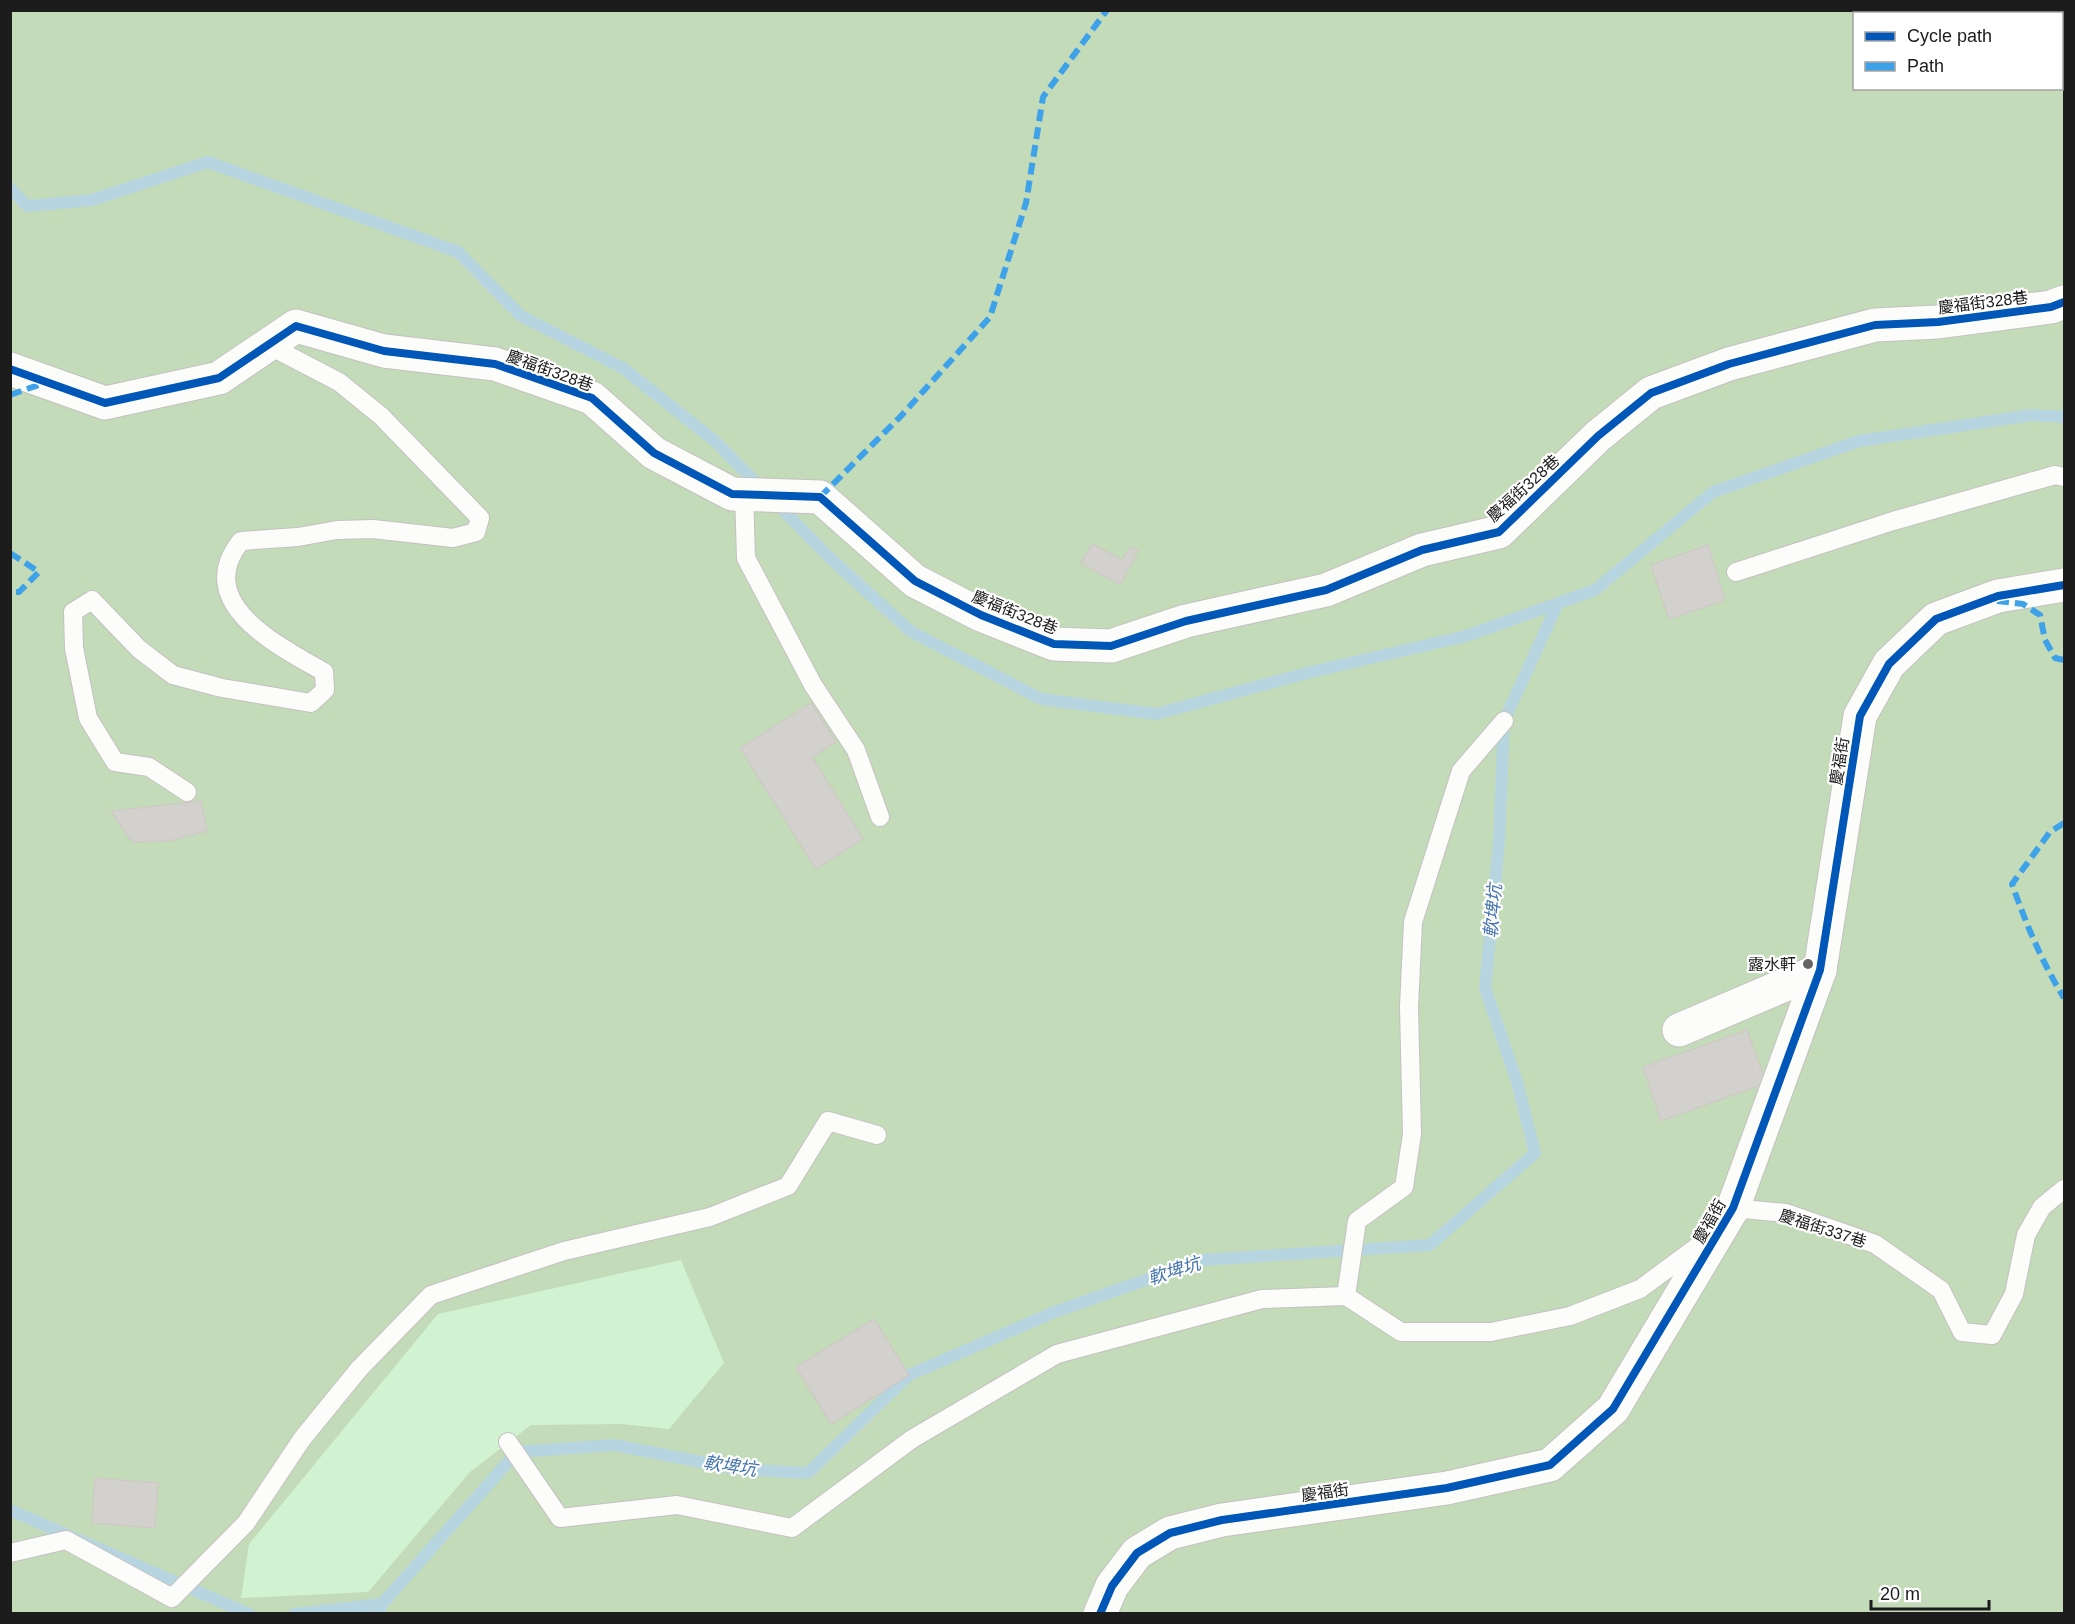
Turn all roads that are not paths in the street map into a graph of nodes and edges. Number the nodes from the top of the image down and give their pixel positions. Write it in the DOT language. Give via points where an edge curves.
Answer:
graph roads {
  1 [pos="2064,302"];
  2 [pos="268,345"];
  3 [pos="10,369"];
  4 [pos="2064,477"];
  5 [pos="744,494"];
  6 [pos="1736,572"];
  7 [pos="2064,585"];
  8 [pos="1504,721"];
  9 [pos="187,792"];
  10 [pos="880,817"];
  11 [pos="1820,970"];
  12 [pos="1679,1030"];
  13 [pos="877,1136"];
  14 [pos="2064,1189"];
  15 [pos="1733,1208"];
  16 [pos="1346,1296"];
  17 [pos="508,1442"];
  18 [pos="10,1553"];
  19 [pos="174,1606"];
  20 [pos="1100,1614"];
  1 -- 5 [label="street, 慶福街328巷" via="1938,322 1875,325 1729,364 1651,393 1598,436 1499,532 1422,549 1326,590 1186,621 1111,646 1054,644 981,615 915,581 820,497"];
  2 -- 3 [label="street, 慶福街328巷" via="219,378 105,404"];
  2 -- 5 [label="street, 慶福街328巷" via="296,326 384,351 495,364 592,398 654,453 732,494"];
  2 -- 9 [label="lane" via="339,382 381,416 480,518 476,532 453,538 373,529 241,541 229,556 227,588 241,616 266,638 324,672 325,690 310,703 173,675 139,650 92,600 73,612 74,648 88,718 115,762 149,767"];
  4 -- 6 [label="lane" via="2055,475 1903,518"];
  5 -- 10 [label="lane" via="746,558 813,685 856,750"];
  7 -- 11 [label="street, 慶福街" via="1998,596 1936,619 1889,664 1860,716"];
  8 -- 16 [label="lane" via="1461,771 1413,922 1409,1007 1412,1134 1404,1187 1357,1221"];
  11 -- 12 [label="street"];
  11 -- 15 [label="street, 慶福街"];
  13 -- 19 [label="lane" via="828,1120 788,1186 710,1217 564,1251 431,1295 359,1369 302,1439 246,1523"];
  14 -- 15 [label="lane, 慶福街337巷" via="2042,1206 2026,1235 2014,1294 1992,1335 1962,1332 1941,1290 1875,1244 1786,1213"];
  15 -- 16 [label="lane" via="1695,1250 1640,1289 1570,1316 1491,1332 1401,1332"];
  15 -- 20 [label="street, 慶福街" via="1613,1409 1550,1465 1447,1488 1222,1520 1170,1533 1137,1553 1112,1586"];
  16 -- 17 [label="lane" via="1262,1299 1057,1354 912,1439 792,1527 678,1505 560,1518"];
  18 -- 19 [label="lane" via="66,1540"];
}
